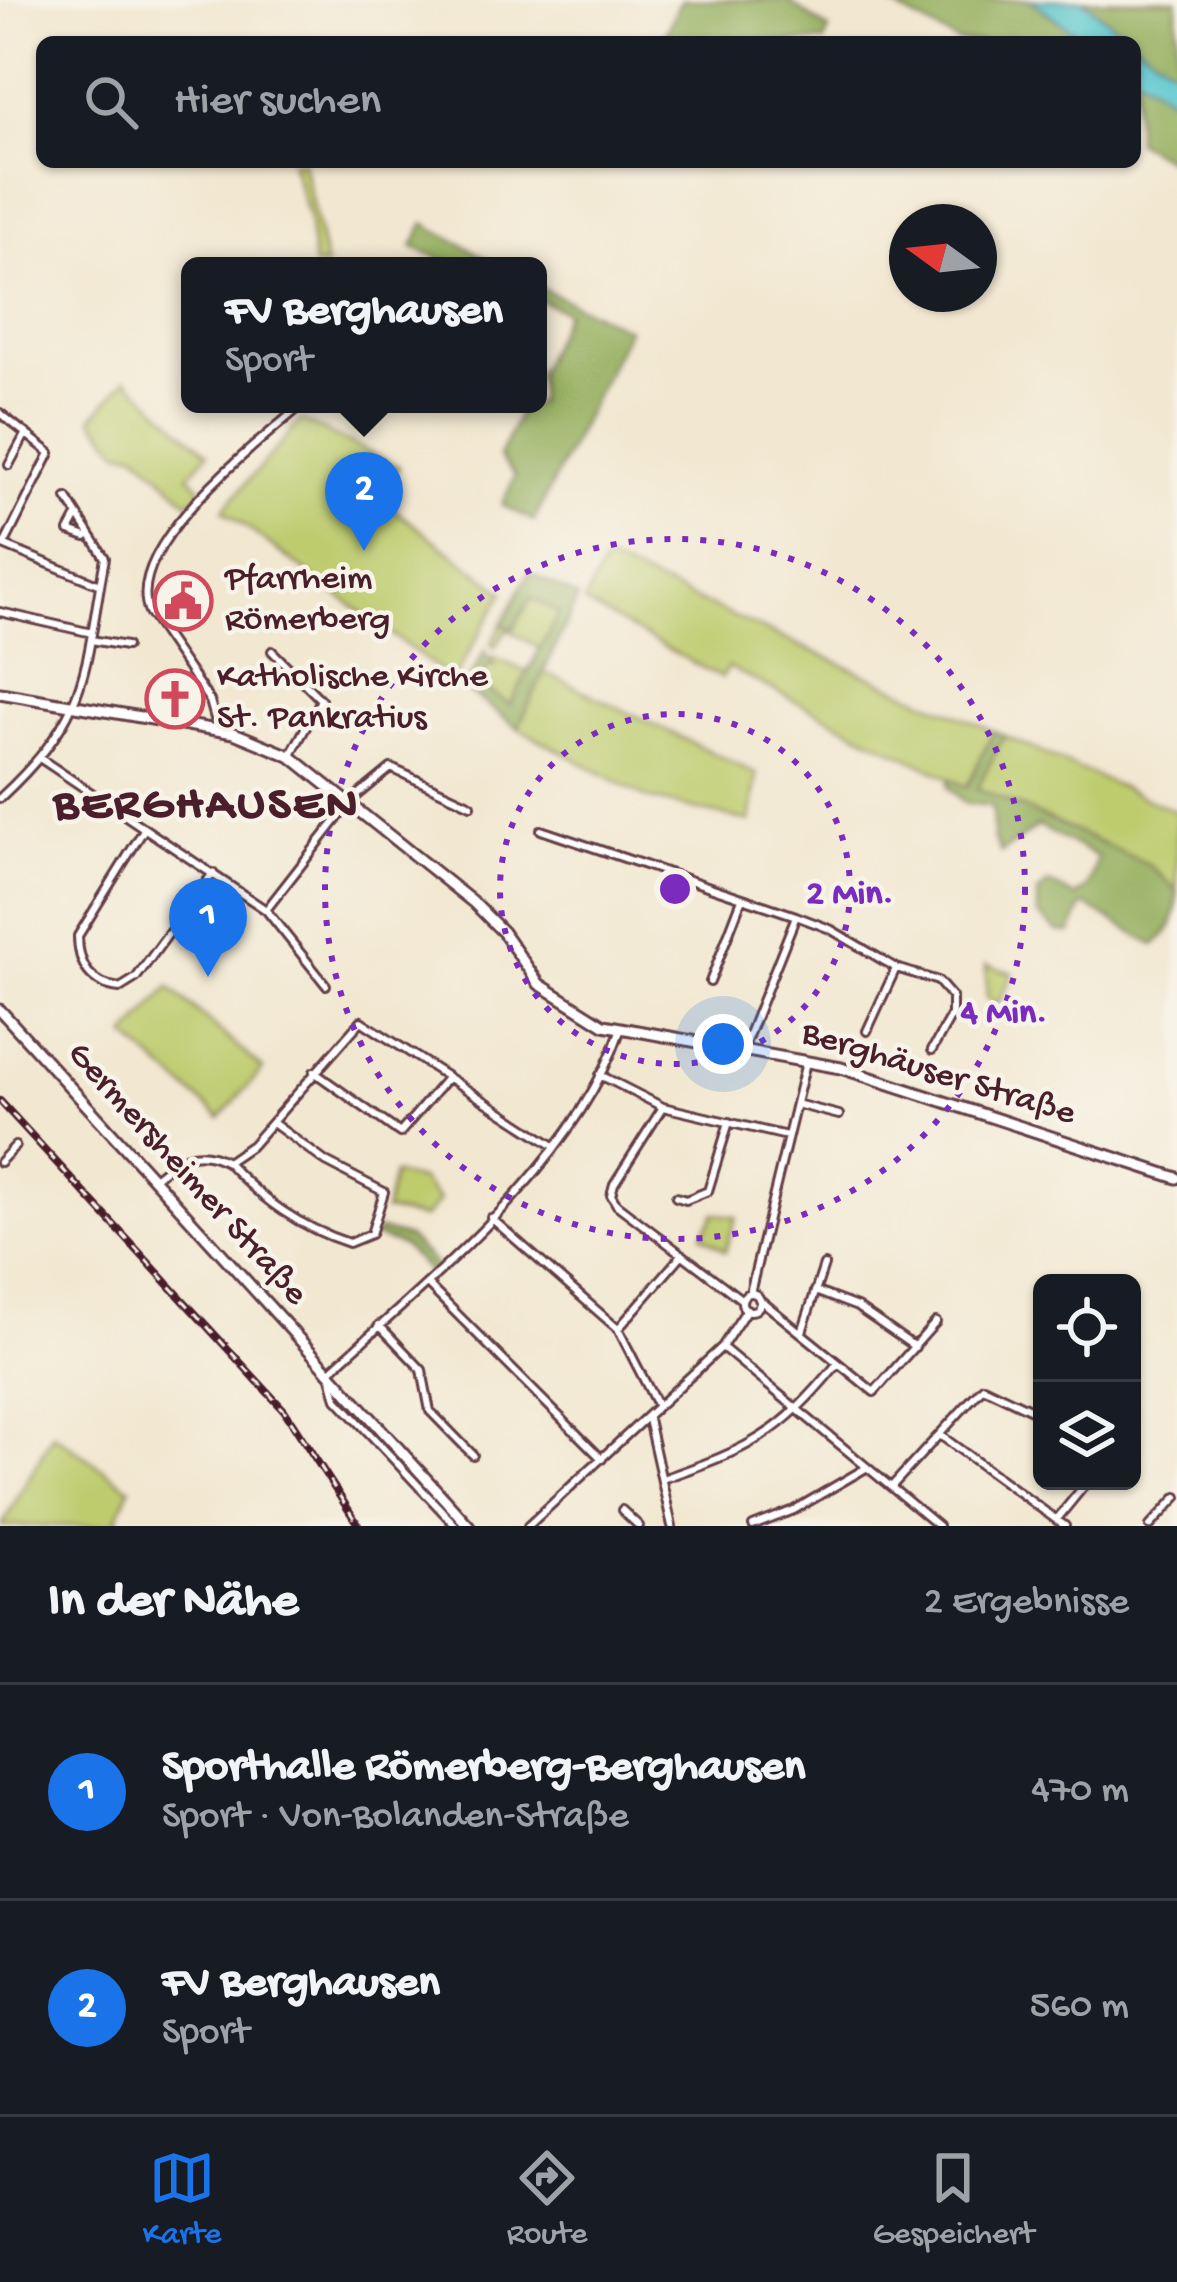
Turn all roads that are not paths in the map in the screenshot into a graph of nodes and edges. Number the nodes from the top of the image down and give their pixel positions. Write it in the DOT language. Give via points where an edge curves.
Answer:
graph roads {
  1 [pos="0,413"];
  2 [pos="292,413"];
  3 [pos="26,433"];
  4 [pos="8,465"];
  5 [pos="67,499"];
  6 [pos="2,544"];
  7 [pos="100,584"];
  8 [pos="0,612"];
  9 [pos="92,637"];
  10 [pos="126,646"];
  11 [pos="272,651"];
  12 [pos="0,693"];
  13 [pos="76,707"];
  14 [pos="218,731"];
  15 [pos="290,755"];
  16 [pos="41,760"];
  17 [pos="0,798"];
  18 [pos="352,800"];
  19 [pos="471,805"];
  20 [pos="143,830"];
  21 [pos="541,830"];
  22 [pos="213,873"];
  23 [pos="742,899"];
  24 [pos="266,910"];
  25 [pos="796,916"];
  26 [pos="896,968"];
  27 [pos="710,982"];
  28 [pos="326,986"];
  29 [pos="0,1010"];
  30 [pos="867,1030"];
  31 [pos="620,1031"];
  32 [pos="743,1049"];
  33 [pos="932,1050"];
  34 [pos="806,1062"];
  35 [pos="314,1072"];
  36 [pos="600,1075"];
  37 [pos="448,1077"];
  38 [pos="796,1104"];
  39 [pos="663,1107"];
  40 [pos="839,1115"];
  41 [pos="272,1122"];
  42 [pos="729,1122"];
  43 [pos="400,1132"];
  44 [pos="787,1136"];
  45 [pos="398,1143"];
  46 [pos="15,1146"];
  47 [pos="554,1146"];
  48 [pos="0,1162"];
  49 [pos="227,1162"];
  50 [pos="1177,1178"];
  51 [pos="152,1179"];
  52 [pos="676,1197"];
  53 [pos="491,1218"];
  54 [pos="680,1257"];
  55 [pos="824,1264"];
  56 [pos="427,1283"];
  57 [pos="815,1291"];
  58 [pos="750,1293"];
  59 [pos="759,1299"];
  60 [pos="742,1300"];
  61 [pos="747,1310"];
  62 [pos="936,1322"];
  63 [pos="380,1325"];
  64 [pos="618,1329"];
  65 [pos="802,1332"];
  66 [pos="722,1347"];
  67 [pos="915,1347"];
  68 [pos="837,1364"];
  69 [pos="330,1375"];
  70 [pos="656,1403"];
  71 [pos="1033,1411"];
  72 [pos="797,1412"];
  73 [pos="648,1419"];
  74 [pos="940,1435"];
  75 [pos="473,1455"];
  76 [pos="602,1459"];
  77 [pos="866,1468"];
  78 [pos="665,1478"];
  79 [pos="892,1486"];
  80 [pos="1081,1490"];
  81 [pos="1177,1497"];
  82 [pos="622,1510"];
  83 [pos="930,1519"];
  84 [pos="1057,1519"];
  85 [pos="456,1526"];
  86 [pos="469,1526"];
  87 [pos="528,1526"];
  88 [pos="639,1526"];
  89 [pos="672,1526"];
  90 [pos="753,1526"];
  91 [pos="919,1526"];
  92 [pos="938,1526"];
  93 [pos="1065,1526"];
  94 [pos="1150,1526"];
  1 -- 3 [label="street"];
  2 -- 14 [label="street" via="243,455 148,567 144,600 210,701"];
  3 -- 4 [label="street"];
  3 -- 6 [label="street" via="50,453"];
  5 -- 7 [label="street" via="105,558"];
  6 -- 7 [label="street"];
  7 -- 9 [label="street"];
  8 -- 9 [label="street"];
  9 -- 10 [label="street"];
  9 -- 13 [label="street"];
  11 -- 15 [label="street" via="321,700"];
  12 -- 13 [label="street, Berghäuser Straße"];
  13 -- 14 [label="street, Berghäuser Straße"];
  13 -- 16 [label="street"];
  14 -- 15 [label="street, Berghäuser Straße"];
  15 -- 18 [label="street, Berghäuser Straße"];
  16 -- 17 [label="street"];
  16 -- 20 [label="street"];
  18 -- 19 [label="street" via="391,768"];
  18 -- 24 [label="street"];
  18 -- 31 [label="street, Berghäuser Straße" via="474,903 539,983"];
  20 -- 22 [label="street"];
  20 -- 22 [label="street" via="78,937 83,966 96,981 120,988 136,978"];
  21 -- 23 [label="street"];
  22 -- 24 [label="street"];
  23 -- 25 [label="street"];
  23 -- 27 [label="street"];
  24 -- 28 [label="street"];
  25 -- 26 [label="street"];
  25 -- 32 [label="street"];
  26 -- 30 [label="street"];
  26 -- 33 [label="street" via="938,981 952,997"];
  29 -- 51 [label="street, Germersheimer Straße"];
  31 -- 32 [label="street, Berghäuser Straße"];
  31 -- 36 [label="street"];
  32 -- 34 [label="street, Berghäuser Straße"];
  34 -- 38 [label="street"];
  34 -- 50 [label="street, Berghäuser Straße"];
  35 -- 37 [label="street" via="361,1021"];
  35 -- 41 [label="street"];
  35 -- 43 [label="street"];
  36 -- 39 [label="street"];
  36 -- 47 [label="street"];
  37 -- 43 [label="street"];
  37 -- 47 [label="street"];
  38 -- 40 [label="street"];
  38 -- 44 [label="street"];
  39 -- 42 [label="street"];
  39 -- 54 [label="street" via="611,1195"];
  41 -- 49 [label="street"];
  41 -- 49 [label="street" via="384,1192 371,1234 349,1243 316,1232"];
  42 -- 44 [label="street"];
  42 -- 52 [label="street" via="708,1191"];
  43 -- 45 [label="street"];
  44 -- 58 [label="street"];
  46 -- 48 [label="street"];
  47 -- 53 [label="street"];
  49 -- 51 [label="street" via="197,1152"];
  51 -- 69 [label="street, Germersheimer Straße"];
  53 -- 56 [label="street"];
  53 -- 64 [label="street"];
  54 -- 60 [label="street"];
  54 -- 64 [label="street"];
  55 -- 57 [label="street"];
  56 -- 63 [label="street"];
  56 -- 76 [label="street"];
  57 -- 65 [label="street"];
  57 -- 67 [label="street" via="857,1307"];
  58 -- 59 [label="street"];
  58 -- 60 [label="street"];
  59 -- 61 [label="street"];
  59 -- 65 [label="street"];
  60 -- 61 [label="street"];
  61 -- 66 [label="street"];
  62 -- 67 [label="street"];
  63 -- 69 [label="street"];
  63 -- 75 [label="street" via="422,1370 430,1411"];
  64 -- 70 [label="street"];
  65 -- 68 [label="street"];
  66 -- 70 [label="street"];
  66 -- 72 [label="street"];
  67 -- 68 [label="street" via="874,1392"];
  68 -- 72 [label="street"];
  69 -- 85 [label="street, Germersheimer Straße" via="337,1400"];
  69 -- 86 [label="street, Germersheimer Straße"];
  70 -- 73 [label="street"];
  71 -- 74 [label="street" via="983,1387"];
  72 -- 77 [label="street"];
  72 -- 78 [label="street" via="735,1454"];
  73 -- 76 [label="street"];
  73 -- 78 [label="street"];
  74 -- 79 [label="street"];
  74 -- 84 [label="street"];
  76 -- 87 [label="street"];
  77 -- 79 [label="street"];
  77 -- 90 [label="street"];
  78 -- 89 [label="street"];
  79 -- 83 [label="street"];
  80 -- 84 [label="street"];
  81 -- 94 [label="street"];
  82 -- 88 [label="street"];
  83 -- 91 [label="street"];
  83 -- 92 [label="street"];
  84 -- 93 [label="street"];
}
